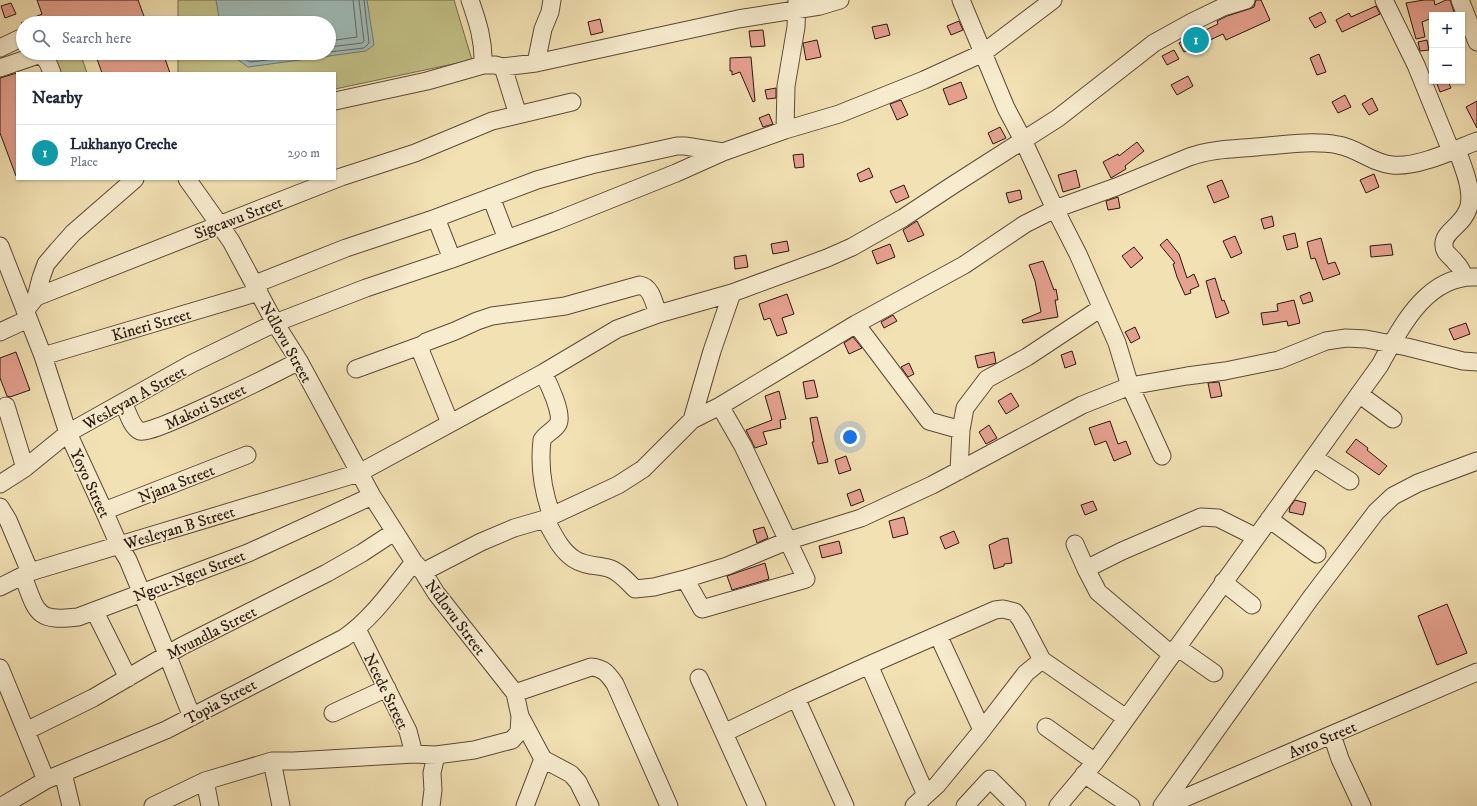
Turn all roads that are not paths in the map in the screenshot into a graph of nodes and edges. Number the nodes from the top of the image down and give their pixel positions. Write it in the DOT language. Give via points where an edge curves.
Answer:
graph roads {
  1 [pos="470,0"];
  2 [pos="552,0"];
  3 [pos="840,0"];
  4 [pos="961,0"];
  5 [pos="1053,0"];
  6 [pos="1246,0"];
  7 [pos="1384,0"];
  8 [pos="1460,0"];
  9 [pos="797,5"];
  10 [pos="16,40"];
  11 [pos="1477,42"];
  12 [pos="0,48"];
  13 [pos="983,53"];
  14 [pos="21,60"];
  15 [pos="46,60"];
  16 [pos="536,63"];
  17 [pos="483,65"];
  18 [pos="503,67"];
  19 [pos="0,68"];
  20 [pos="52,72"];
  21 [pos="336,101"];
  22 [pos="572,102"];
  23 [pos="518,115"];
  24 [pos="785,130"];
  25 [pos="1023,140"];
  26 [pos="1477,141"];
  27 [pos="1454,150"];
  28 [pos="723,152"];
  29 [pos="336,179"];
  30 [pos="134,180"];
  31 [pos="188,180"];
  32 [pos="333,180"];
  33 [pos="491,197"];
  34 [pos="1055,209"];
  35 [pos="436,218"];
  36 [pos="220,224"];
  37 [pos="507,239"];
  38 [pos="0,246"];
  39 [pos="452,259"];
  40 [pos="1470,276"];
  41 [pos="257,288"];
  42 [pos="732,293"];
  43 [pos="36,297"];
  44 [pos="1101,308"];
  45 [pos="658,314"];
  46 [pos="27,315"];
  47 [pos="275,323"];
  48 [pos="856,324"];
  49 [pos="0,332"];
  50 [pos="1392,343"];
  51 [pos="422,345"];
  52 [pos="43,356"];
  53 [pos="299,361"];
  54 [pos="1477,362"];
  55 [pos="356,369"];
  56 [pos="543,373"];
  57 [pos="1130,386"];
  58 [pos="1359,394"];
  59 [pos="123,402"];
  60 [pos="6,406"];
  61 [pos="720,406"];
  62 [pos="1393,419"];
  63 [pos="692,420"];
  64 [pos="450,423"];
  65 [pos="961,430"];
  66 [pos="68,433"];
  67 [pos="247,455"];
  68 [pos="1162,456"];
  69 [pos="1314,458"];
  70 [pos="1477,461"];
  71 [pos="25,468"];
  72 [pos="959,472"];
  73 [pos="359,473"];
  74 [pos="1350,481"];
  75 [pos="0,484"];
  76 [pos="372,496"];
  77 [pos="0,507"];
  78 [pos="104,511"];
  79 [pos="549,517"];
  80 [pos="1269,518"];
  81 [pos="394,532"];
  82 [pos="1256,537"];
  83 [pos="787,541"];
  84 [pos="1075,544"];
  85 [pos="118,545"];
  86 [pos="1317,554"];
  87 [pos="418,567"];
  88 [pos="1086,569"];
  89 [pos="27,574"];
  90 [pos="685,580"];
  91 [pos="1223,582"];
  92 [pos="0,587"];
  93 [pos="142,594"];
  94 [pos="1252,605"];
  95 [pos="95,612"];
  96 [pos="356,629"];
  97 [pos="938,635"];
  98 [pos="1175,651"];
  99 [pos="168,654"];
  100 [pos="1042,660"];
  101 [pos="869,665"];
  102 [pos="0,668"];
  103 [pos="1477,672"];
  104 [pos="1214,673"];
  105 [pos="128,678"];
  106 [pos="699,678"];
  107 [pos="387,688"];
  108 [pos="515,693"];
  109 [pos="796,698"];
  110 [pos="333,713"];
  111 [pos="520,716"];
  112 [pos="192,717"];
  113 [pos="1126,718"];
  114 [pos="1046,727"];
  115 [pos="982,730"];
  116 [pos="26,731"];
  117 [pos="724,733"];
  118 [pos="1332,735"];
  119 [pos="414,754"];
  120 [pos="436,755"];
  121 [pos="543,759"];
  122 [pos="272,761"];
  123 [pos="1090,768"];
  124 [pos="63,773"];
  125 [pos="46,780"];
  126 [pos="204,781"];
  127 [pos="920,801"];
  128 [pos="2,806"];
  129 [pos="71,806"];
  130 [pos="153,806"];
  131 [pos="210,806"];
  132 [pos="281,806"];
  133 [pos="431,806"];
  134 [pos="525,806"];
  135 [pos="590,806"];
  136 [pos="669,806"];
  137 [pos="757,806"];
  138 [pos="845,806"];
  139 [pos="964,806"];
  140 [pos="1017,806"];
  141 [pos="1058,806"];
  142 [pos="1131,806"];
  143 [pos="1162,806"];
  144 [pos="1166,806"];
  145 [pos="1362,806"];
  1 -- 17 [label="street" via="484,49"];
  2 -- 16 [label="street"];
  3 -- 9 [label="street" via="820,6"];
  4 -- 13 [label="street"];
  5 -- 13 [label="street, Wesleyan A Street"];
  6 -- 25 [label="street, Wesleyan B Street" via="1192,22 1154,43 1058,118"];
  7 -- 27 [label="street"];
  8 -- 11 [label="street"];
  9 -- 16 [label="street"];
  9 -- 24 [label="street" via="786,86"];
  10 -- 12 [label="street"];
  13 -- 24 [label="street, Wesleyan A Street" via="839,114"];
  13 -- 25 [label="street" via="1006,108"];
  14 -- 19 [label="street"];
  15 -- 20 [label="street"];
  16 -- 18 [label="street"];
  17 -- 18 [label="street"];
  17 -- 21 [label="street"];
  18 -- 23 [label="street"];
  22 -- 23 [label="street, Sigcawu Street"];
  23 -- 29 [label="street, Sigcawu Street" via="492,121 415,153"];
  24 -- 28 [label="street, Wesleyan A Street"];
  25 -- 34 [label="street"];
  25 -- 42 [label="street, Wesleyan B Street" via="903,218 852,247"];
  26 -- 27 [label="street"];
  27 -- 34 [label="street" via="1430,159 1393,165 1376,162 1340,145 1322,143 1202,152"];
  27 -- 40 [label="street" via="1470,195 1469,205 1466,216 1445,237 1444,246 1446,252"];
  28 -- 33 [label="street, Kineri Street" via="677,146 591,165"];
  28 -- 37 [label="street, Wesleyan A Street"];
  30 -- 43 [label="street" via="73,233 46,264"];
  31 -- 36 [label="street, Ndlovu Street"];
  32 -- 36 [label="street, Sigcawu Street"];
  33 -- 35 [label="street, Kineri Street"];
  33 -- 37 [label="street"];
  34 -- 44 [label="street"];
  34 -- 48 [label="street" via="1025,224 964,265"];
  35 -- 39 [label="street"];
  35 -- 41 [label="street, Kineri Street" via="346,248"];
  36 -- 41 [label="street, Ndlovu Street"];
  36 -- 43 [label="street, Sigcawu Street"];
  37 -- 39 [label="street, Wesleyan A Street"];
  38 -- 46 [label="street, Yoyo Street"];
  39 -- 47 [label="street, Wesleyan A Street"];
  40 -- 50 [label="street" via="1450,280 1432,290 1411,314"];
  41 -- 47 [label="street, Ndlovu Street"];
  41 -- 52 [label="street, Kineri Street"];
  42 -- 45 [label="street, Wesleyan B Street"];
  42 -- 63 [label="street"];
  43 -- 46 [label="street"];
  44 -- 57 [label="street" via="1117,343"];
  44 -- 65 [label="street" via="1027,357 987,379 965,408"];
  45 -- 51 [label="street" via="649,290 646,286 640,285 565,306 492,316"];
  45 -- 56 [label="street, Wesleyan B Street" via="617,329"];
  46 -- 49 [label="street"];
  46 -- 52 [label="street, Yoyo Street"];
  47 -- 53 [label="street, Ndlovu Street"];
  47 -- 59 [label="street, Wesleyan A Street"];
  48 -- 61 [label="street"];
  48 -- 65 [label="street" via="929,421"];
  50 -- 54 [label="street" via="1463,362"];
  50 -- 57 [label="street" via="1346,338 1326,341 1280,360"];
  50 -- 58 [label="street"];
  51 -- 55 [label="street"];
  51 -- 64 [label="street" via="421,352"];
  52 -- 66 [label="street, Yoyo Street"];
  53 -- 59 [label="street, Makoti Street" via="144,432 133,425"];
  53 -- 73 [label="street, Ndlovu Street"];
  56 -- 64 [label="street, Wesleyan B Street"];
  56 -- 79 [label="street" via="559,417 559,423 542,440 541,449"];
  57 -- 68 [label="street"];
  57 -- 72 [label="street" via="1082,405"];
  58 -- 62 [label="street"];
  58 -- 69 [label="street"];
  59 -- 66 [label="street, Wesleyan A Street"];
  60 -- 71 [label="street"];
  61 -- 63 [label="street"];
  61 -- 83 [label="street" via="743,446"];
  63 -- 79 [label="street" via="642,468 618,485"];
  64 -- 73 [label="street, Wesleyan B Street"];
  65 -- 72 [label="street"];
  66 -- 71 [label="street, Wesleyan A Street"];
  66 -- 78 [label="street, Yoyo Street"];
  67 -- 78 [label="street, Njana Street"];
  69 -- 74 [label="street"];
  69 -- 80 [label="street"];
  70 -- 143 [label="street" via="1418,483 1393,496 1376,512 1310,599"];
  71 -- 75 [label="street, Wesleyan A Street"];
  72 -- 83 [label="street" via="861,518"];
  73 -- 76 [label="street, Ndlovu Street"];
  73 -- 85 [label="street, Wesleyan B Street"];
  76 -- 81 [label="street, Ndlovu Street"];
  76 -- 93 [label="street, Ngcu-Ngcu Street" via="248,553"];
  77 -- 89 [label="street, Ngcu-Ngcu Street" via="8,520"];
  78 -- 85 [label="street, Yoyo Street"];
  79 -- 87 [label="street" via="514,528"];
  79 -- 90 [label="street" via="555,538 566,552 576,560 609,568 635,589"];
  80 -- 82 [label="street"];
  80 -- 86 [label="street"];
  81 -- 87 [label="street, Ndlovu Street"];
  81 -- 99 [label="street, Mvundla Street" via="327,573"];
  82 -- 88 [label="street" via="1218,518 1201,517"];
  82 -- 91 [label="street"];
  83 -- 90 [label="street"];
  83 -- 90 [label="street" via="806,580 702,609"];
  84 -- 88 [label="street"];
  85 -- 89 [label="street, Wesleyan B Street"];
  85 -- 93 [label="street, Yoyo Street" via="128,560"];
  87 -- 96 [label="street, Topia Street"];
  87 -- 108 [label="street, Ndlovu Street"];
  88 -- 98 [label="street" via="1098,592"];
  89 -- 92 [label="street, Wesleyan B Street"];
  89 -- 95 [label="street, Ngcu-Ngcu Street" via="36,608 44,616 59,619"];
  91 -- 94 [label="street"];
  91 -- 98 [label="street"];
  93 -- 95 [label="street, Ngcu-Ngcu Street"];
  93 -- 99 [label="street, Yoyo Street"];
  95 -- 105 [label="street"];
  96 -- 107 [label="street, Ncede Street"];
  96 -- 112 [label="street, Topia Street" via="344,638"];
  97 -- 100 [label="street" via="995,610 1009,610 1015,612 1021,620"];
  97 -- 101 [label="street"];
  97 -- 115 [label="street"];
  98 -- 104 [label="street"];
  98 -- 113 [label="street"];
  99 -- 105 [label="street, Mvundla Street"];
  99 -- 112 [label="street, Yoyo Street"];
  100 -- 113 [label="street"];
  100 -- 115 [label="street" via="1026,673"];
  101 -- 109 [label="street"];
  101 -- 127 [label="street"];
  102 -- 116 [label="street"];
  103 -- 118 [label="street, Avro Street"];
  105 -- 116 [label="street, Mvundla Street"];
  106 -- 117 [label="street"];
  107 -- 110 [label="street"];
  107 -- 119 [label="street, Ncede Street" via="408,731"];
  108 -- 111 [label="street, Ndlovu Street"];
  108 -- 136 [label="street" via="591,667 606,672 615,684"];
  109 -- 117 [label="street"];
  109 -- 138 [label="street"];
  111 -- 120 [label="street, Ndlovu Street" via="519,732 512,740 474,750"];
  111 -- 121 [label="street"];
  112 -- 124 [label="street, Topia Street"];
  113 -- 123 [label="street"];
  114 -- 123 [label="street"];
  115 -- 127 [label="street" via="937,785"];
  116 -- 125 [label="street"];
  117 -- 137 [label="street"];
  118 -- 144 [label="street, Avro Street"];
  118 -- 145 [label="street"];
  119 -- 120 [label="street, Ndlovu Street"];
  119 -- 122 [label="street, Ndlovu Street"];
  120 -- 133 [label="street" via="432,773 434,790"];
  121 -- 134 [label="street"];
  121 -- 135 [label="street" via="571,774"];
  122 -- 126 [label="street, Ndlovu Street"];
  122 -- 132 [label="street"];
  123 -- 141 [label="street"];
  123 -- 142 [label="street"];
  124 -- 125 [label="street, Topia Street"];
  124 -- 129 [label="street"];
  125 -- 128 [label="street, Topia Street"];
  126 -- 130 [label="street, Ndlovu Street"];
  126 -- 131 [label="street"];
  139 -- 140 [label="street" via="990,779"];
}
